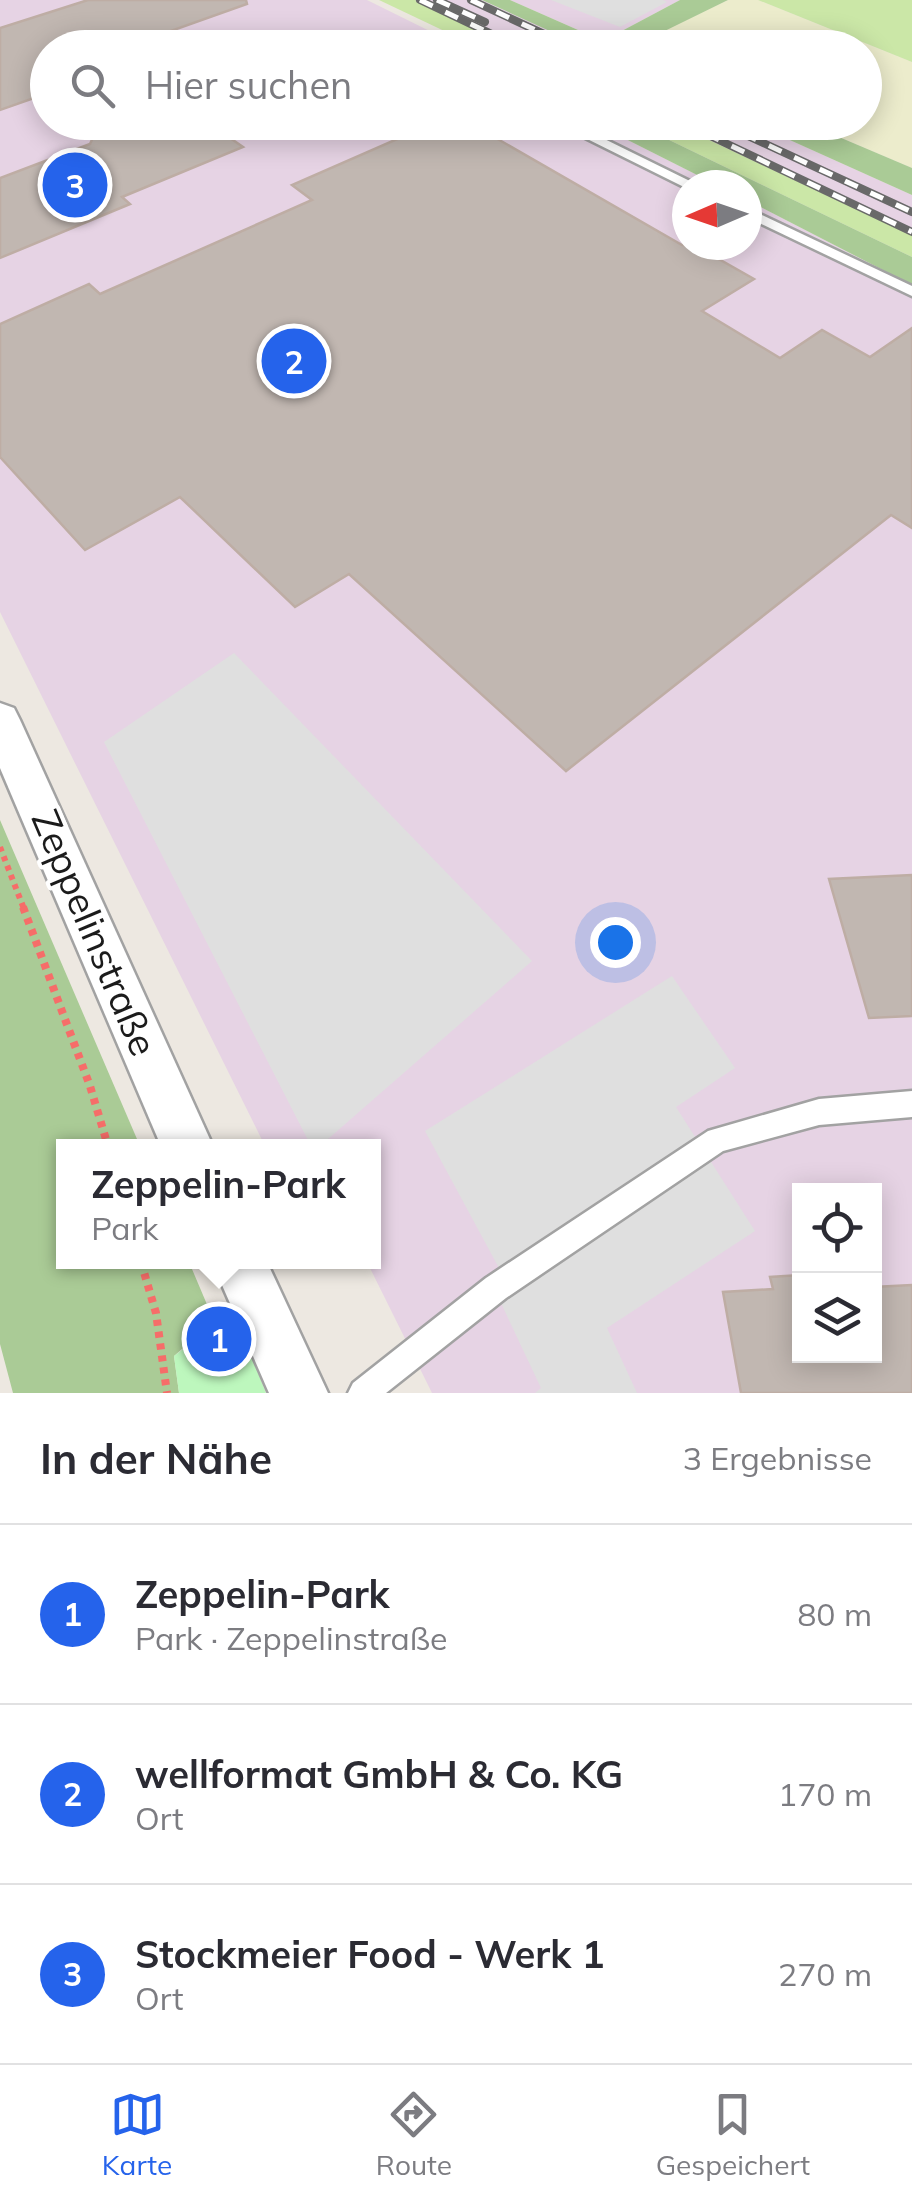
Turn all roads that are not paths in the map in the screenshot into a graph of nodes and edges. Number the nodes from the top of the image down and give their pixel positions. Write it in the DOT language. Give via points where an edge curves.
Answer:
graph roads {
  1 [pos="597,140"];
  2 [pos="672,176"];
  3 [pos="762,219"];
  4 [pos="912,292"];
  5 [pos="0,720"];
  6 [pos="912,1104"];
  7 [pos="184,1139"];
  8 [pos="242,1269"];
  9 [pos="299,1393"];
  10 [pos="363,1393"];
  1 -- 2 [label="lane"];
  3 -- 4 [label="lane"];
  5 -- 7 [label="street, Zeppelinstraße"];
  6 -- 10 [label="lane" via="819,1112 716,1140 496,1288"];
  8 -- 9 [label="street"];
}
